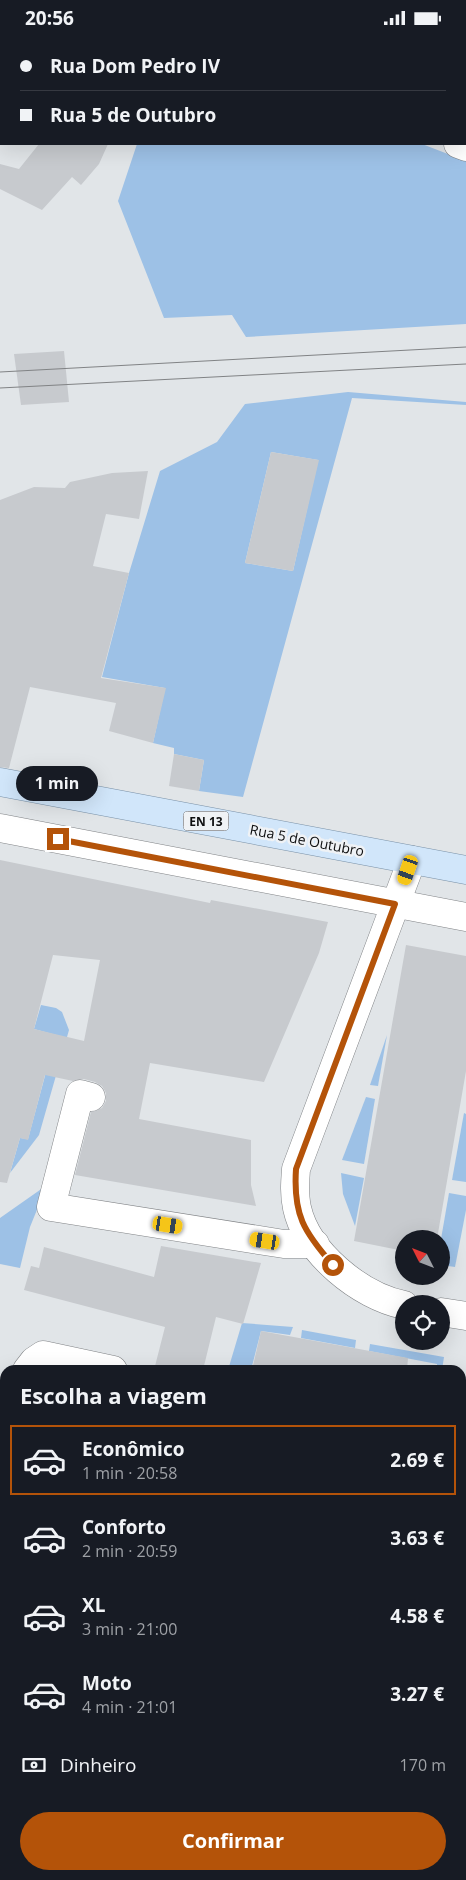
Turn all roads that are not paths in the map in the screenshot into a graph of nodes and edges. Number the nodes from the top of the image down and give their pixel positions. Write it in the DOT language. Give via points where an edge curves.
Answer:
graph roads {
  1 [pos="0,782"];
  2 [pos="0,828"];
  3 [pos="412,860"];
  4 [pos="466,870"];
  5 [pos="395,904"];
  6 [pos="466,917"];
  7 [pos="92,1097"];
  8 [pos="315,1244"];
  9 [pos="395,1302"];
  10 [pos="450,1313"];
  11 [pos="466,1316"];
  12 [pos="31,1365"];
  13 [pos="90,1365"];
  1 -- 3 [label="main road, Rua 5 de Outubro / EN 13"];
  2 -- 5 [label="street"];
  3 -- 4 [label="main road, Rua 5 de Outubro / EN 13"];
  3 -- 5 [label="street"];
  5 -- 6 [label="street"];
  5 -- 8 [label="street" via="296,1169 296,1208"];
  7 -- 8 [label="street" via="80,1094 51,1207 284,1244"];
  8 -- 9 [label="street" via="349,1279 377,1297"];
  10 -- 11 [label="street"];
  12 -- 13 [label="street" via="43,1355"];
}
